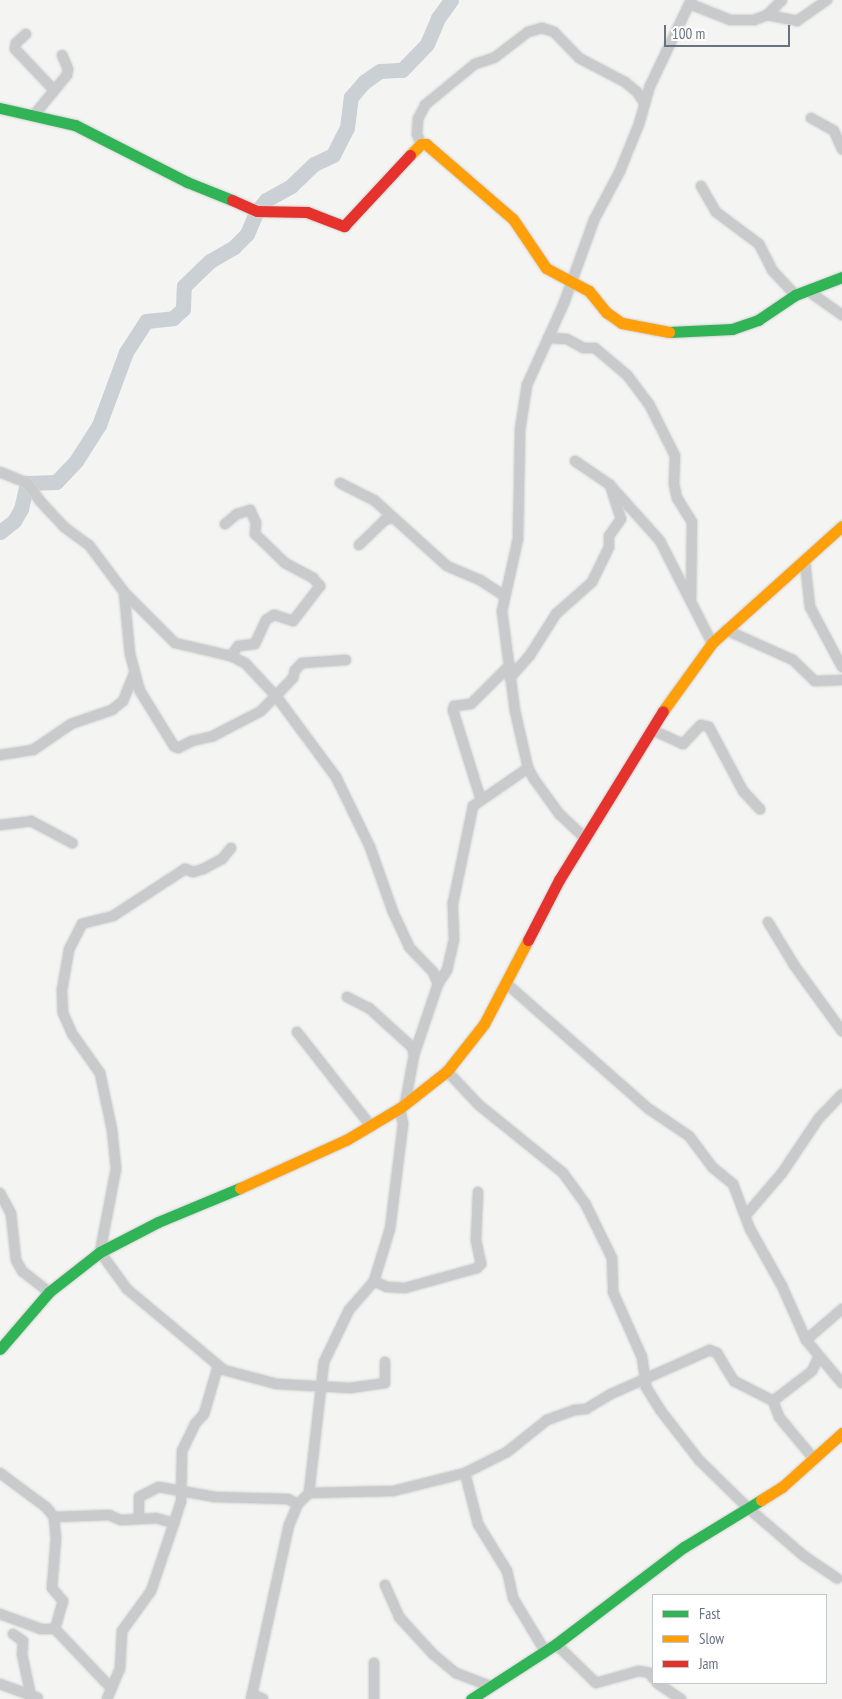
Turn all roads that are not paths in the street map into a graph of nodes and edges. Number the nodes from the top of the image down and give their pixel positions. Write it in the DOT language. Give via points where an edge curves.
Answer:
graph roads {
  1 [pos="782,0"];
  2 [pos="828,0"];
  3 [pos="690,2"];
  4 [pos="767,15"];
  5 [pos="26,34"];
  6 [pos="62,55"];
  7 [pos="53,89"];
  8 [pos="645,104"];
  9 [pos="0,108"];
  10 [pos="34,115"];
  11 [pos="811,118"];
  12 [pos="421,144"];
  13 [pos="842,149"];
  14 [pos="701,186"];
  15 [pos="842,277"];
  16 [pos="572,280"];
  17 [pos="808,291"];
  18 [pos="795,295"];
  19 [pos="842,315"];
  20 [pos="548,338"];
  21 [pos="575,460"];
  22 [pos="0,472"];
  23 [pos="340,483"];
  24 [pos="610,485"];
  25 [pos="392,518"];
  26 [pos="225,524"];
  27 [pos="842,526"];
  28 [pos="359,545"];
  29 [pos="805,562"];
  30 [pos="124,592"];
  31 [pos="503,595"];
  32 [pos="691,600"];
  33 [pos="726,630"];
  34 [pos="712,643"];
  35 [pos="231,656"];
  36 [pos="346,660"];
  37 [pos="510,665"];
  38 [pos="842,667"];
  39 [pos="134,672"];
  40 [pos="510,678"];
  41 [pos="842,680"];
  42 [pos="276,696"];
  43 [pos="652,730"];
  44 [pos="0,756"];
  45 [pos="528,768"];
  46 [pos="481,800"];
  47 [pos="760,808"];
  48 [pos="0,825"];
  49 [pos="584,837"];
  50 [pos="72,843"];
  51 [pos="231,848"];
  52 [pos="768,922"];
  53 [pos="438,984"];
  54 [pos="508,984"];
  55 [pos="347,997"];
  56 [pos="842,1031"];
  57 [pos="297,1032"];
  58 [pos="414,1055"];
  59 [pos="447,1071"];
  60 [pos="842,1094"];
  61 [pos="403,1106"];
  62 [pos="371,1126"];
  63 [pos="478,1192"];
  64 [pos="0,1194"];
  65 [pos="746,1215"];
  66 [pos="100,1252"];
  67 [pos="374,1281"];
  68 [pos="49,1292"];
  69 [pos="842,1309"];
  70 [pos="806,1340"];
  71 [pos="0,1349"];
  72 [pos="818,1358"];
  73 [pos="386,1362"];
  74 [pos="218,1366"];
  75 [pos="644,1379"];
  76 [pos="842,1383"];
  77 [pos="320,1389"];
  78 [pos="773,1401"];
  79 [pos="842,1433"];
  80 [pos="814,1459"];
  81 [pos="0,1473"];
  82 [pos="465,1473"];
  83 [pos="180,1488"];
  84 [pos="309,1493"];
  85 [pos="298,1504"];
  86 [pos="747,1507"];
  87 [pos="54,1517"];
  88 [pos="139,1518"];
  89 [pos="174,1523"];
  90 [pos="837,1578"];
  91 [pos="385,1584"];
  92 [pos="0,1614"];
  93 [pos="55,1629"];
  94 [pos="13,1634"];
  95 [pos="556,1644"];
  96 [pos="545,1651"];
  97 [pos="374,1662"];
  98 [pos="652,1676"];
  99 [pos="0,1684"];
  100 [pos="658,1684"];
  101 [pos="490,1686"];
  102 [pos="110,1687"];
  103 [pos="251,1697"];
  104 [pos="107,1699"];
  105 [pos="263,1699"];
  106 [pos="374,1699"];
  107 [pos="471,1699"];
  108 [pos="681,1699"];
  1 -- 4 [label="street"];
  2 -- 4 [label="street" via="797,21"];
  3 -- 4 [label="street" via="730,20 754,20"];
  3 -- 8 [label="street"];
  5 -- 7 [label="street" via="16,43 15,49"];
  6 -- 7 [label="street" via="68,75"];
  7 -- 10 [label="street"];
  8 -- 12 [label="street" via="638,92 625,82 579,58 554,32 542,28 528,32 494,58 475,64 425,105 418,119 417,134"];
  8 -- 16 [label="street" via="620,171 594,220"];
  9 -- 10 [label="street"];
  10 -- 12 [label="street" via="75,125 187,182 257,211 307,212 344,226"];
  11 -- 13 [label="street" via="834,131"];
  12 -- 16 [label="street" via="426,144 513,219 546,268"];
  14 -- 18 [label="street" via="716,212 759,244 772,270"];
  15 -- 17 [label="street"];
  16 -- 18 [label="street" via="622,323 667,332 732,329 758,320"];
  16 -- 20 [label="street"];
  17 -- 18 [label="street"];
  17 -- 19 [label="street"];
  20 -- 31 [label="street" via="527,385 520,430 518,539"];
  20 -- 32 [label="street" via="567,339 583,348 596,348 627,375 649,404 675,456 677,498 692,522"];
  21 -- 24 [label="street"];
  22 -- 30 [label="street" via="28,483 64,527 89,545"];
  23 -- 25 [label="street" via="374,500"];
  24 -- 32 [label="street" via="660,541"];
  24 -- 40 [label="street" via="621,519 609,536 609,547 592,582 556,614 530,655"];
  25 -- 28 [label="street" via="385,520"];
  25 -- 31 [label="street" via="447,566 480,580"];
  26 -- 35 [label="street" via="237,514 250,510 256,523 255,534 284,563 313,578 320,586 294,621 274,615 266,620 255,644 238,646"];
  27 -- 29 [label="street"];
  29 -- 33 [label="street"];
  29 -- 38 [label="street" via="810,607"];
  30 -- 35 [label="street" via="175,643"];
  30 -- 39 [label="street"];
  31 -- 37 [label="street"];
  32 -- 34 [label="street"];
  33 -- 34 [label="street"];
  33 -- 41 [label="street" via="793,660 815,681"];
  34 -- 43 [label="street" via="680,684"];
  35 -- 42 [label="street" via="245,663"];
  36 -- 42 [label="street" via="302,663"];
  37 -- 40 [label="street"];
  37 -- 46 [label="street" via="471,704 454,706 452,710"];
  39 -- 42 [label="street" via="146,702 178,748 213,736 261,711"];
  39 -- 44 [label="street" via="123,701 112,710 71,724 33,750"];
  40 -- 45 [label="street"];
  42 -- 53 [label="street" via="336,777 370,847 392,912 409,947 433,972"];
  43 -- 47 [label="street" via="683,744 701,725 709,728 743,791"];
  43 -- 49 [label="street"];
  45 -- 46 [label="street"];
  45 -- 49 [label="street" via="560,815"];
  46 -- 53 [label="street" via="473,806 468,824 453,903 454,940 447,970"];
  48 -- 50 [label="street" via="31,821"];
  49 -- 54 [label="street" via="536,923"];
  51 -- 66 [label="street" via="222,859 204,870 180,872 113,916 82,924 70,950 62,990 63,1013 73,1035 100,1073 116,1169"];
  52 -- 56 [label="street" via="794,965"];
  53 -- 58 [label="street"];
  54 -- 59 [label="street" via="484,1024"];
  54 -- 65 [label="street" via="649,1109 689,1136 712,1168 733,1184"];
  55 -- 58 [label="street" via="369,1008 412,1047"];
  57 -- 62 [label="street"];
  58 -- 61 [label="street"];
  59 -- 61 [label="street"];
  59 -- 75 [label="street" via="479,1105 563,1173 584,1203 612,1258 613,1292 642,1357"];
  60 -- 65 [label="street" via="819,1118 782,1173"];
  61 -- 62 [label="street"];
  61 -- 67 [label="street" via="396,1197"];
  62 -- 66 [label="street" via="292,1166 158,1222"];
  63 -- 67 [label="street" via="476,1240 481,1264 477,1268 404,1288 387,1287"];
  64 -- 68 [label="street" via="11,1214 16,1260 22,1271"];
  65 -- 70 [label="street"];
  66 -- 68 [label="street"];
  66 -- 74 [label="street" via="127,1289"];
  67 -- 77 [label="street" via="348,1310 334,1336 324,1362"];
  68 -- 71 [label="street"];
  69 -- 70 [label="street"];
  70 -- 72 [label="street"];
  72 -- 76 [label="street"];
  72 -- 78 [label="street" via="812,1371"];
  73 -- 77 [label="street" via="386,1381 382,1385"];
  74 -- 77 [label="street" via="277,1384"];
  74 -- 83 [label="street" via="204,1414 195,1424 182,1451"];
  75 -- 78 [label="street" via="710,1350 717,1353 734,1381"];
  75 -- 82 [label="street" via="586,1409 547,1420 506,1452"];
  75 -- 86 [label="street" via="650,1396 699,1460"];
  77 -- 84 [label="street"];
  78 -- 80 [label="street" via="779,1417"];
  79 -- 80 [label="street"];
  80 -- 86 [label="street" via="782,1487"];
  81 -- 87 [label="street" via="46,1506"];
  82 -- 84 [label="street" via="393,1491"];
  82 -- 96 [label="street" via="478,1524 507,1571 513,1598"];
  83 -- 85 [label="street" via="215,1497 288,1499"];
  83 -- 88 [label="street" via="159,1486 144,1494 138,1502"];
  83 -- 89 [label="street" via="181,1502"];
  84 -- 85 [label="street"];
  85 -- 103 [label="street" via="289,1525"];
  86 -- 90 [label="street" via="804,1556"];
  86 -- 95 [label="street" via="670,1557"];
  87 -- 88 [label="street" via="97,1514 121,1520"];
  87 -- 93 [label="street" via="56,1554 52,1588 63,1601"];
  88 -- 89 [label="street"];
  89 -- 102 [label="street" via="151,1591 122,1631 120,1669"];
  91 -- 101 [label="street" via="399,1617 433,1654 456,1673"];
  92 -- 93 [label="street" via="42,1629"];
  93 -- 102 [label="street"];
  94 -- 99 [label="street" via="23,1641 22,1654 34,1697"];
  95 -- 96 [label="street"];
  95 -- 98 [label="street" via="596,1683 639,1671"];
  96 -- 101 [label="street"];
  97 -- 106 [label="street"];
  100 -- 108 [label="street"];
  101 -- 107 [label="street"];
  102 -- 104 [label="street"];
  103 -- 105 [label="street"];
}
